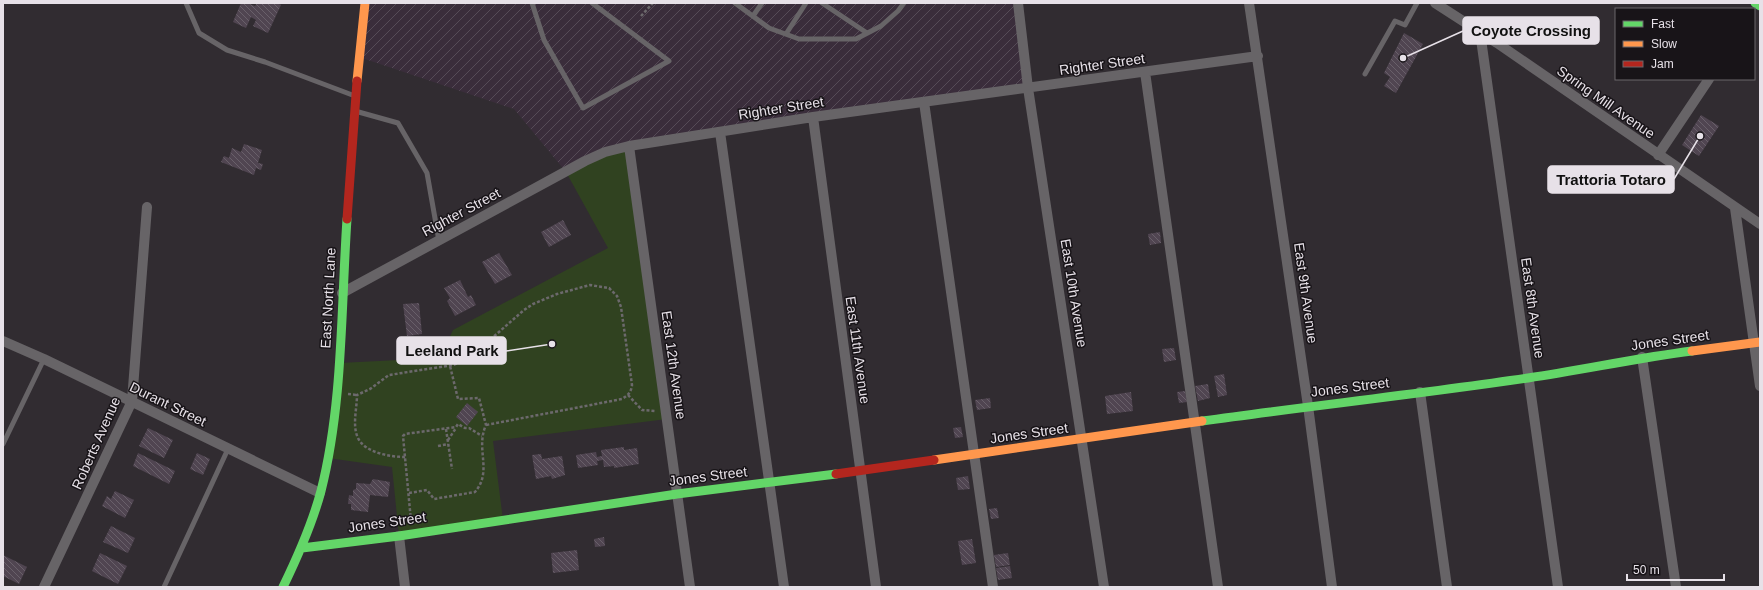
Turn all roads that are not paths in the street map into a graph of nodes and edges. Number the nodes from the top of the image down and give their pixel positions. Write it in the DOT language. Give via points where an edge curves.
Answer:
graph roads {
  1 [pos="186,3"];
  2 [pos="365,3"];
  3 [pos="532,3"];
  4 [pos="592,3"];
  5 [pos="735,3"];
  6 [pos="762,3"];
  7 [pos="806,3"];
  8 [pos="822,3"];
  9 [pos="904,3"];
  10 [pos="1018,3"];
  11 [pos="1249,3"];
  12 [pos="1417,3"];
  13 [pos="1438,4"];
  14 [pos="753,16"];
  15 [pos="1480,32"];
  16 [pos="867,33"];
  17 [pos="786,34"];
  18 [pos="1258,56"];
  19 [pos="1145,72"];
  20 [pos="1365,74"];
  21 [pos="1708,80"];
  22 [pos="1028,88"];
  23 [pos="356,97"];
  24 [pos="924,102"];
  25 [pos="354,111"];
  26 [pos="813,117"];
  27 [pos="720,132"];
  28 [pos="629,146"];
  29 [pos="1658,155"];
  30 [pos="147,207"];
  31 [pos="1736,208"];
  32 [pos="1760,224"];
  33 [pos="439,241"];
  34 [pos="342,293"];
  35 [pos="3,341"];
  36 [pos="1757,343"];
  37 [pos="1642,358"];
  38 [pos="44,359"];
  39 [pos="1529,378"];
  40 [pos="1760,386"];
  41 [pos="1420,392"];
  42 [pos="132,401"];
  43 [pos="1308,406"];
  44 [pos="1196,423"];
  45 [pos="1083,439"];
  46 [pos="3,444"];
  47 [pos="228,449"];
  48 [pos="973,455"];
  49 [pos="860,471"];
  50 [pos="769,482"];
  51 [pos="320,493"];
  52 [pos="677,494"];
  53 [pos="399,536"];
  54 [pos="302,548"];
  55 [pos="44,587"];
  56 [pos="164,587"];
  57 [pos="283,587"];
  58 [pos="405,587"];
  59 [pos="690,587"];
  60 [pos="784,587"];
  61 [pos="876,587"];
  62 [pos="993,587"];
  63 [pos="1104,587"];
  64 [pos="1218,587"];
  65 [pos="1332,587"];
  66 [pos="1447,587"];
  67 [pos="1558,587"];
  68 [pos="1676,587"];
  1 -- 23 [label="lane" via="199,33 227,50"];
  2 -- 23 [label="street, East North Lane"];
  3 -- 4 [label="lane" via="544,40 583,108 669,61"];
  5 -- 14 [label="lane"];
  6 -- 14 [label="lane"];
  7 -- 17 [label="lane"];
  8 -- 16 [label="lane"];
  9 -- 16 [label="lane" via="881,26"];
  10 -- 22 [label="street, East 10th Avenue"];
  11 -- 18 [label="street, East 9th Avenue"];
  12 -- 20 [label="lane" via="1405,24 1395,21"];
  13 -- 15 [label="street, Spring Mill Avenue"];
  14 -- 17 [label="lane" via="769,28"];
  15 -- 29 [label="street, Spring Mill Avenue"];
  15 -- 39 [label="street, East 8th Avenue"];
  16 -- 17 [label="lane" via="856,38 798,39"];
  18 -- 19 [label="street, Righter Street"];
  18 -- 43 [label="street, East 9th Avenue"];
  19 -- 22 [label="street, Righter Street"];
  19 -- 44 [label="street"];
  21 -- 29 [label="street"];
  22 -- 24 [label="street, Righter Street"];
  22 -- 45 [label="street, East 10th Avenue"];
  23 -- 25 [label="street, East North Lane"];
  24 -- 26 [label="street, Righter Street"];
  24 -- 48 [label="street"];
  25 -- 33 [label="lane" via="393,121 403,130 427,173"];
  25 -- 34 [label="street, East North Lane"];
  26 -- 27 [label="street, Righter Street"];
  26 -- 49 [label="street, East 11th Avenue"];
  27 -- 28 [label="street, Righter Street"];
  27 -- 50 [label="street"];
  28 -- 33 [label="street, Righter Street" via="605,152 585,161"];
  28 -- 52 [label="street, East 12th Avenue"];
  29 -- 31 [label="street, Spring Mill Avenue"];
  30 -- 42 [label="street, Roberts Avenue"];
  31 -- 32 [label="street, Spring Mill Avenue"];
  31 -- 36 [label="street"];
  33 -- 34 [label="street, Righter Street"];
  34 -- 51 [label="street, East North Lane" via="335,410"];
  35 -- 38 [label="street, Durant Street"];
  36 -- 37 [label="street, Jones Street"];
  36 -- 40 [label="street"];
  37 -- 39 [label="street, Jones Street"];
  37 -- 68 [label="street"];
  38 -- 42 [label="street, Durant Street"];
  38 -- 46 [label="lane"];
  39 -- 41 [label="street, Jones Street"];
  39 -- 67 [label="street, East 8th Avenue"];
  41 -- 43 [label="street, Jones Street"];
  41 -- 66 [label="street"];
  42 -- 47 [label="street, Durant Street"];
  42 -- 55 [label="street, Roberts Avenue"];
  43 -- 44 [label="street, Jones Street"];
  43 -- 65 [label="street, East 9th Avenue"];
  44 -- 45 [label="street, Jones Street"];
  44 -- 64 [label="street"];
  45 -- 48 [label="street, Jones Street"];
  45 -- 63 [label="street, East 10th Avenue"];
  47 -- 51 [label="street, Durant Street"];
  47 -- 56 [label="lane"];
  48 -- 49 [label="street, Jones Street"];
  48 -- 62 [label="street"];
  49 -- 50 [label="street, Jones Street"];
  49 -- 61 [label="street, East 11th Avenue"];
  50 -- 52 [label="street, Jones Street"];
  50 -- 60 [label="street"];
  51 -- 54 [label="street, East North Lane"];
  52 -- 53 [label="street, Jones Street"];
  52 -- 59 [label="street, East 12th Avenue"];
  53 -- 54 [label="street, Jones Street"];
  53 -- 58 [label="street"];
  54 -- 57 [label="street, East North Lane"];
}
